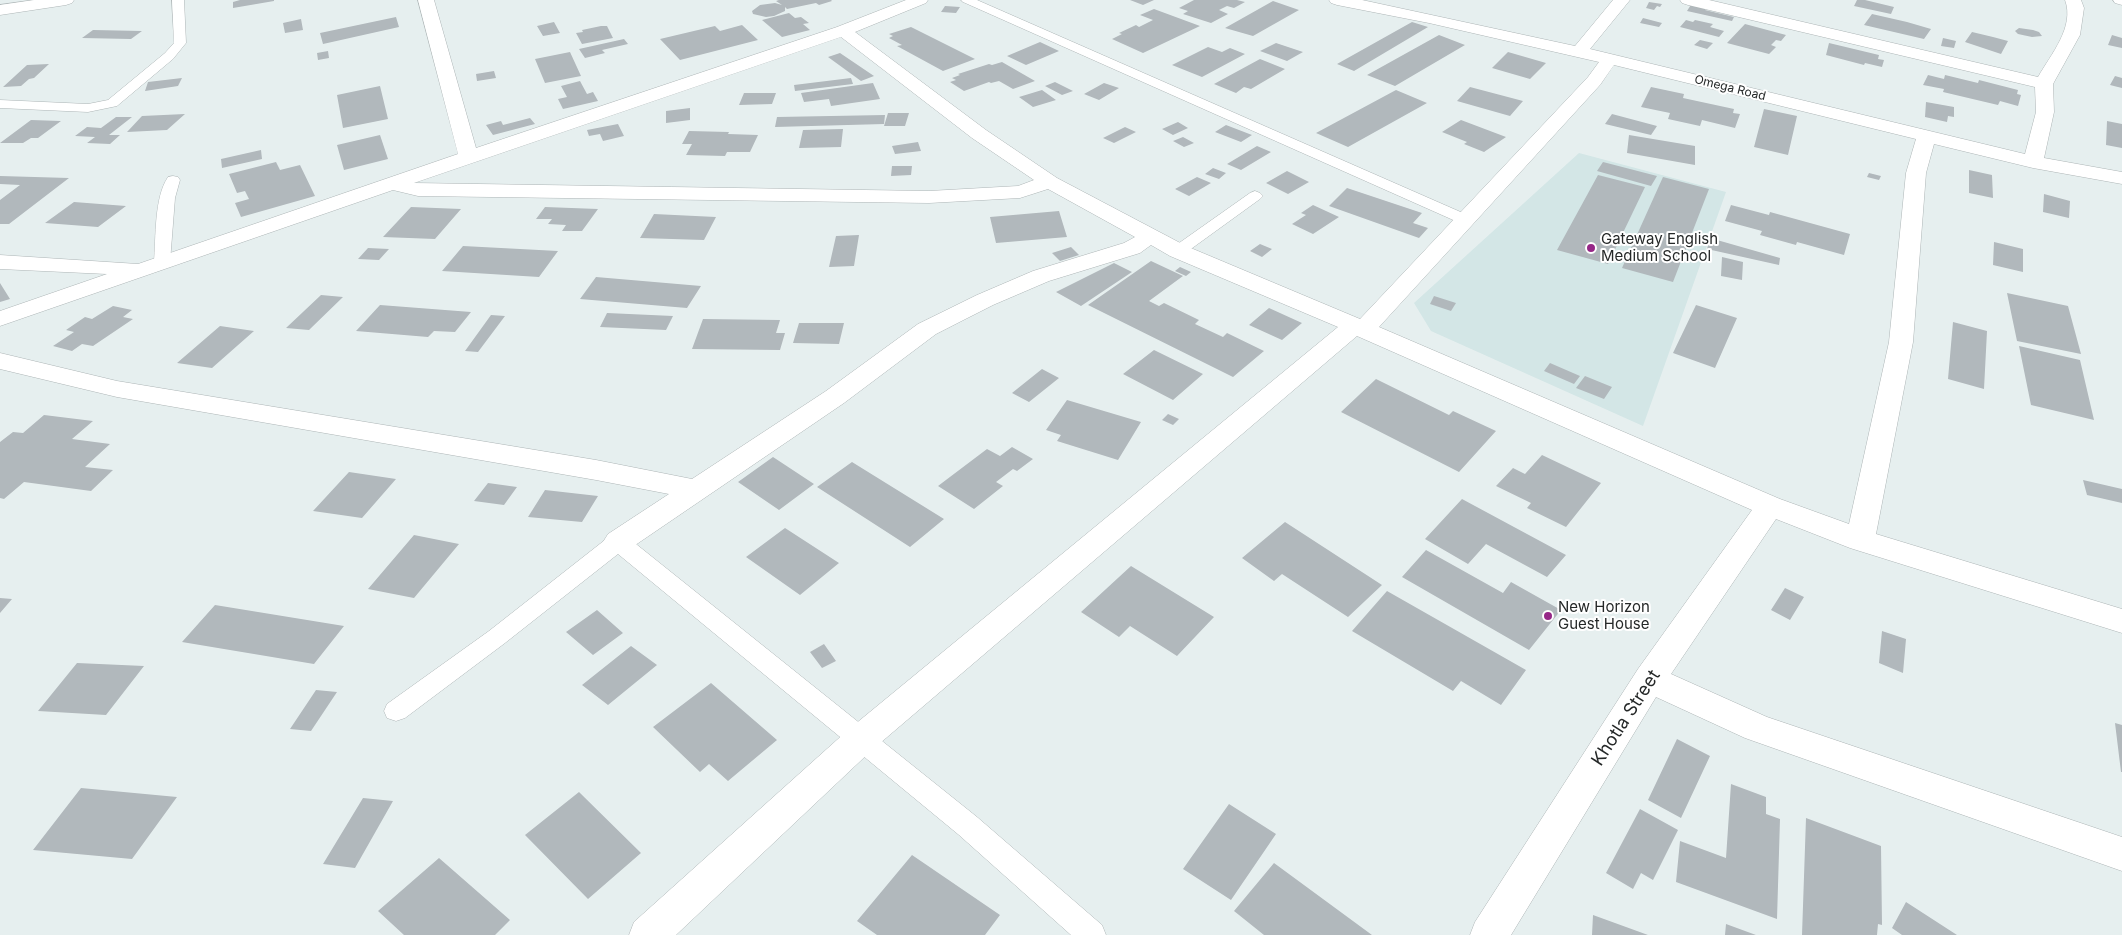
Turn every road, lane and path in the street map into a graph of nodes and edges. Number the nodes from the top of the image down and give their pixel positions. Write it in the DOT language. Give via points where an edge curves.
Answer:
graph roads {
  1 [pos="66,0"];
  2 [pos="178,0"];
  3 [pos="426,0"];
  4 [pos="920,0"];
  5 [pos="967,0"];
  6 [pos="1337,0"];
  7 [pos="1622,0"];
  8 [pos="1688,0"];
  9 [pos="2073,0"];
  10 [pos="873,5"];
  11 [pos="0,10"];
  12 [pos="890,12"];
  13 [pos="843,31"];
  14 [pos="1578,53"];
  15 [pos="1610,59"];
  16 [pos="2044,84"];
  17 [pos="0,104"];
  18 [pos="1927,136"];
  19 [pos="469,157"];
  20 [pos="2033,162"];
  21 [pos="2122,178"];
  22 [pos="173,180"];
  23 [pos="1050,182"];
  24 [pos="392,183"];
  25 [pos="1255,196"];
  26 [pos="1466,220"];
  27 [pos="1151,236"];
  28 [pos="1178,250"];
  29 [pos="0,262"];
  30 [pos="162,262"];
  31 [pos="138,272"];
  32 [pos="0,319"];
  33 [pos="1359,328"];
  34 [pos="0,361"];
  35 [pos="697,490"];
  36 [pos="1770,506"];
  37 [pos="1860,540"];
  38 [pos="618,542"];
  39 [pos="2122,621"];
  40 [pos="1650,679"];
  41 [pos="396,711"];
  42 [pos="860,740"];
  43 [pos="2122,854"];
  44 [pos="648,935"];
  45 [pos="1092,935"];
  46 [pos="1489,935"];
  1 -- 11 [label="street"];
  2 -- 17 [label="lane" via="180,43 112,104 88,108"];
  3 -- 19 [label="street"];
  4 -- 12 [label="street"];
  5 -- 26 [label="lane"];
  6 -- 14 [label="street, Omega Road"];
  7 -- 14 [label="street"];
  8 -- 16 [label="street"];
  9 -- 16 [label="street" via="2076,8 2072,35"];
  10 -- 12 [label="street"];
  12 -- 13 [label="street"];
  13 -- 19 [label="street"];
  13 -- 23 [label="street" via="979,134"];
  14 -- 15 [label="street, Omega Road"];
  15 -- 18 [label="street, Omega Road"];
  15 -- 26 [label="street" via="1594,81"];
  16 -- 20 [label="street" via="2045,112"];
  18 -- 20 [label="street, Omega Road"];
  18 -- 37 [label="street" via="1916,173 1901,342"];
  19 -- 24 [label="street"];
  20 -- 21 [label="street, Omega Road"];
  22 -- 30 [label="lane" via="167,198"];
  23 -- 24 [label="street" via="1020,192 886,197 418,190"];
  23 -- 27 [label="street"];
  24 -- 30 [label="street"];
  25 -- 28 [label="lane"];
  26 -- 33 [label="street"];
  27 -- 28 [label="street"];
  27 -- 35 [label="street" via="1132,248 1025,283 928,329 836,397"];
  28 -- 33 [label="street"];
  29 -- 31 [label="street" via="128,268"];
  30 -- 31 [label="street"];
  31 -- 32 [label="street"];
  33 -- 36 [label="street"];
  33 -- 42 [label="street"];
  34 -- 35 [label="street" via="116,388"];
  35 -- 38 [label="street"];
  36 -- 37 [label="street"];
  36 -- 40 [label="street, Khotla Street"];
  37 -- 39 [label="street"];
  38 -- 41 [label="lane"];
  38 -- 42 [label="lane"];
  40 -- 43 [label="street" via="1757,728"];
  40 -- 46 [label="street, Khotla Street"];
  42 -- 44 [label="street"];
  42 -- 45 [label="lane" via="968,826"];
}
